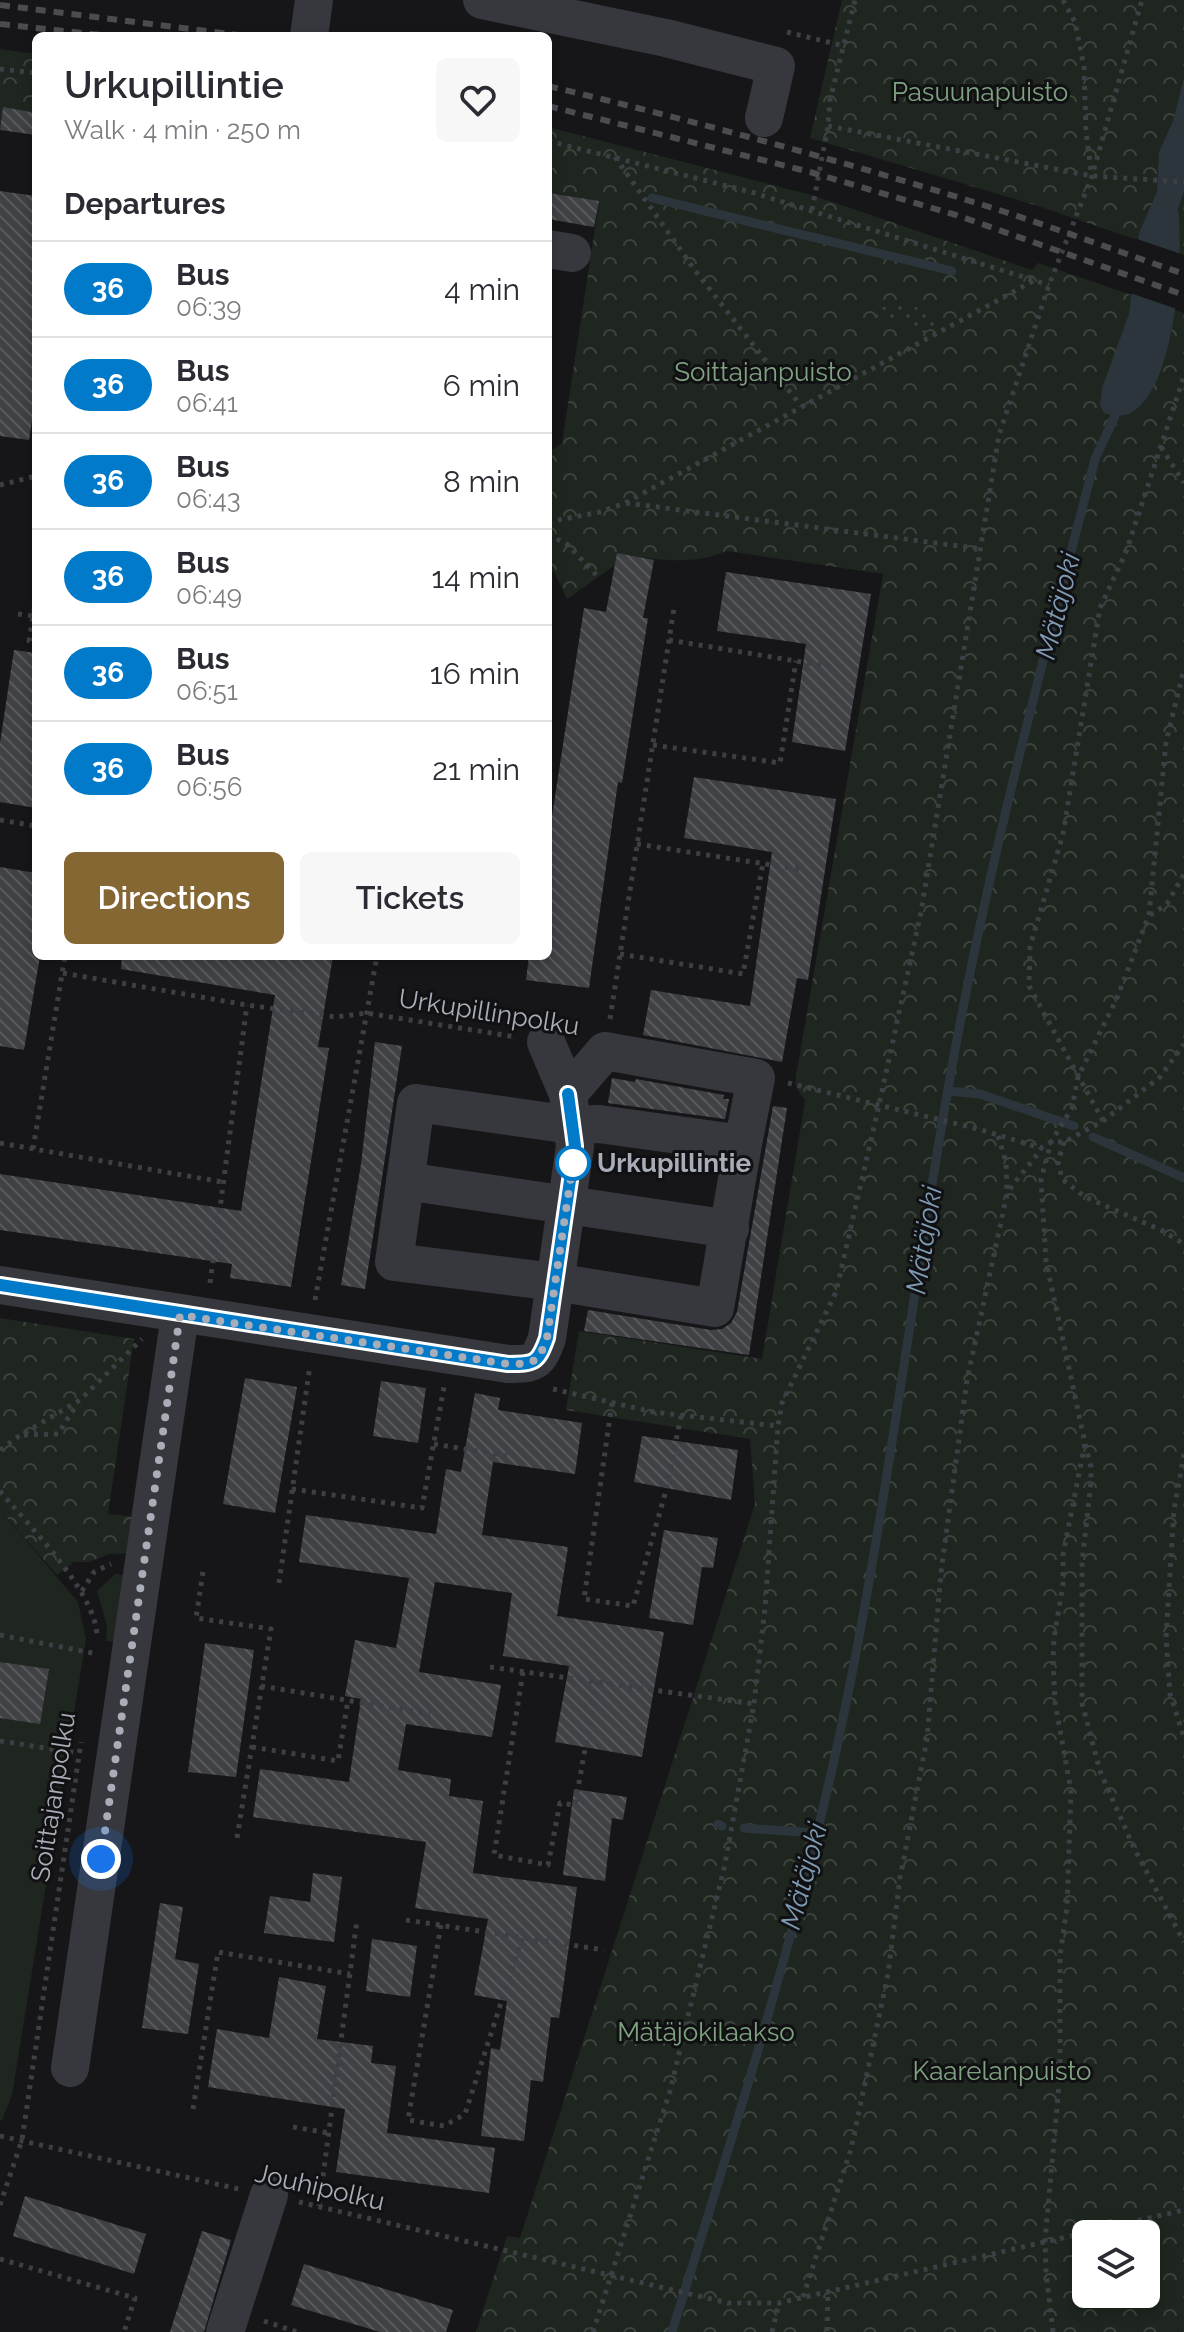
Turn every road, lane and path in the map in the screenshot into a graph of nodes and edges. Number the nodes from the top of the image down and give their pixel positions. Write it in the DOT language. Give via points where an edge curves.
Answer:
graph roads {
  1 [pos="314,0"];
  2 [pos="482,0"];
  3 [pos="855,0"];
  4 [pos="1063,0"];
  5 [pos="1142,0"];
  6 [pos="310,32"];
  7 [pos="0,69"];
  8 [pos="32,73"];
  9 [pos="764,118"];
  10 [pos="828,126"];
  11 [pos="552,142"];
  12 [pos="614,156"];
  13 [pos="1092,176"];
  14 [pos="1184,182"];
  15 [pos="812,210"];
  16 [pos="1035,280"];
  17 [pos="1049,285"];
  18 [pos="1184,376"];
  19 [pos="801,406"];
  20 [pos="1161,446"];
  21 [pos="32,477"];
  22 [pos="1184,483"];
  23 [pos="0,485"];
  24 [pos="625,503"];
  25 [pos="552,521"];
  26 [pos="552,536"];
  27 [pos="982,549"];
  28 [pos="598,577"];
  29 [pos="674,608"];
  30 [pos="18,614"];
  31 [pos="32,616"];
  32 [pos="32,622"];
  33 [pos="669,640"];
  34 [pos="32,641"];
  35 [pos="796,661"];
  36 [pos="832,667"];
  37 [pos="1184,669"];
  38 [pos="653,745"];
  39 [pos="0,820"];
  40 [pos="32,825"];
  41 [pos="637,844"];
  42 [pos="763,863"];
  43 [pos="804,870"];
  44 [pos="1184,874"];
  45 [pos="1149,915"];
  46 [pos="620,954"];
  47 [pos="65,960"];
  48 [pos="376,960"];
  49 [pos="63,973"];
  50 [pos="247,1005"];
  51 [pos="366,1013"];
  52 [pos="546,1042"];
  53 [pos="1184,1044"];
  54 [pos="605,1051"];
  55 [pos="1078,1077"];
  56 [pos="795,1085"];
  57 [pos="879,1105"];
  58 [pos="570,1109"];
  59 [pos="1103,1121"];
  60 [pos="998,1135"];
  61 [pos="1051,1142"];
  62 [pos="1064,1142"];
  63 [pos="0,1143"];
  64 [pos="743,1144"];
  65 [pos="1041,1148"];
  66 [pos="33,1149"];
  67 [pos="405,1181"];
  68 [pos="222,1182"];
  69 [pos="1007,1194"];
  70 [pos="567,1204"];
  71 [pos="730,1229"];
  72 [pos="1184,1244"];
  73 [pos="555,1282"];
  74 [pos="210,1283"];
  75 [pos="0,1285"];
  76 [pos="315,1300"];
  77 [pos="180,1315"];
  78 [pos="310,1360"];
  79 [pos="526,1364"];
  80 [pos="445,1380"];
  81 [pos="80,1400"];
  82 [pos="612,1403"];
  83 [pos="681,1416"];
  84 [pos="778,1426"];
  85 [pos="19,1436"];
  86 [pos="1085,1443"];
  87 [pos="434,1444"];
  88 [pos="0,1450"];
  89 [pos="1184,1454"];
  90 [pos="513,1457"];
  91 [pos="292,1489"];
  92 [pos="0,1491"];
  93 [pos="203,1572"];
  94 [pos="279,1583"];
  95 [pos="0,1635"];
  96 [pos="107,1660"];
  97 [pos="490,1667"];
  98 [pos="523,1672"];
  99 [pos="597,1682"];
  100 [pos="261,1686"];
  101 [pos="348,1700"];
  102 [pos="754,1704"];
  103 [pos="430,1714"];
  104 [pos="1184,1737"];
  105 [pos="81,1739"];
  106 [pos="0,1741"];
  107 [pos="252,1747"];
  108 [pos="79,1753"];
  109 [pos="236,1844"];
  110 [pos="357,1920"];
  111 [pos="406,1920"];
  112 [pos="441,1925"];
  113 [pos="522,1938"];
  114 [pos="1184,1942"];
  115 [pos="604,1950"];
  116 [pos="350,1974"];
  117 [pos="70,2068"];
  118 [pos="193,2109"];
  119 [pos="293,2127"];
  120 [pos="329,2133"];
  121 [pos="0,2136"];
  122 [pos="22,2140"];
  123 [pos="269,2195"];
  124 [pos="0,2205"];
  125 [pos="319,2206"];
  126 [pos="1184,2210"];
  127 [pos="1045,2241"];
  128 [pos="0,2259"];
  129 [pos="611,2277"];
  130 [pos="828,2290"];
  131 [pos="803,2297"];
  132 [pos="779,2303"];
  133 [pos="827,2331"];
  134 [pos="124,2332"];
  135 [pos="225,2332"];
  136 [pos="593,2332"];
  137 [pos="772,2332"];
  138 [pos="1053,2332"];
  1 -- 6 [label="street"];
  2 -- 9 [label="street" via="776,66"];
  3 -- 10 [label="path"];
  4 -- 13 [label="path" via="1075,22 1084,67"];
  5 -- 13 [label="path"];
  7 -- 8 [label="path"];
  10 -- 13 [label="path"];
  10 -- 15 [label="path"];
  11 -- 12 [label="path"];
  12 -- 15 [label="path"];
  12 -- 19 [label="path"];
  13 -- 14 [label="path"];
  13 -- 17 [label="path"];
  15 -- 16 [label="path"];
  16 -- 17 [label="path"];
  16 -- 19 [label="path"];
  17 -- 27 [label="path" via="999,435"];
  18 -- 20 [label="path"];
  19 -- 24 [label="path"];
  20 -- 22 [label="path"];
  20 -- 55 [label="path" via="1126,552 1100,608 1063,834 1030,947 1029,986"];
  21 -- 23 [label="path"];
  24 -- 25 [label="path"];
  24 -- 27 [label="path"];
  26 -- 28 [label="path" via="568,545"];
  27 -- 57 [label="path" via="921,912"];
  29 -- 33 [label="path"];
  30 -- 31 [label="path"];
  32 -- 34 [label="path"];
  33 -- 35 [label="path"];
  33 -- 38 [label="path"];
  35 -- 36 [label="path"];
  35 -- 38 [label="path" via="780,763"];
  37 -- 45 [label="path" via="1166,742"];
  38 -- 41 [label="path"];
  39 -- 40 [label="path"];
  41 -- 42 [label="path"];
  41 -- 46 [label="path"];
  42 -- 43 [label="path"];
  42 -- 46 [label="path" via="743,974"];
  44 -- 45 [label="path" via="1167,904"];
  45 -- 55 [label="path" via="1117,998"];
  46 -- 54 [label="path"];
  47 -- 49 [label="path"];
  48 -- 51 [label="path"];
  49 -- 50 [label="path, Urkupillinpolku"];
  49 -- 66 [label="path"];
  50 -- 51 [label="path, Urkupillinpolku" via="336,1017"];
  50 -- 68 [label="path"];
  51 -- 52 [label="path, Urkupillinpolku"];
  51 -- 76 [label="path"];
  52 -- 58 [label="street"];
  53 -- 59 [label="path" via="1160,1077"];
  54 -- 58 [label="street"];
  54 -- 64 [label="street" via="756,1078"];
  55 -- 59 [label="path"];
  55 -- 61 [label="path" via="1072,1108"];
  56 -- 57 [label="path"];
  57 -- 60 [label="path"];
  57 -- 84 [label="path" via="836,1292 782,1403"];
  58 -- 64 [label="street" via="599,1124"];
  58 -- 67 [label="street" via="416,1103"];
  58 -- 70 [label="street" via="575,1146"];
  59 -- 62 [label="path"];
  60 -- 65 [label="path"];
  60 -- 69 [label="path"];
  61 -- 62 [label="path"];
  61 -- 65 [label="path"];
  61 -- 86 [label="path" via="1041,1180 1046,1261"];
  62 -- 72 [label="path" via="1058,1162 1062,1179 1085,1197"];
  63 -- 66 [label="path"];
  64 -- 71 [label="street"];
  65 -- 69 [label="path"];
  66 -- 68 [label="path"];
  67 -- 70 [label="street"];
  67 -- 73 [label="street" via="394,1262"];
  68 -- 74 [label="path"];
  69 -- 131 [label="path" via="967,1380 941,1572 927,1739 888,1974 851,2149"];
  70 -- 71 [label="street"];
  70 -- 73 [label="street"];
  71 -- 73 [label="street" via="715,1308"];
  73 -- 79 [label="street" via="541,1356"];
  75 -- 77 [label="street"];
  77 -- 79 [label="street"];
  77 -- 81 [label="path" via="147,1335"];
  77 -- 96 [label="street"];
  78 -- 91 [label="path"];
  79 -- 82 [label="path" via="550,1388"];
  80 -- 87 [label="path"];
  81 -- 85 [label="path"];
  81 -- 85 [label="path" via="58,1434"];
  82 -- 83 [label="path"];
  82 -- 83 [label="path" via="584,1599 633,1606"];
  83 -- 84 [label="path"];
  84 -- 102 [label="path"];
  85 -- 88 [label="path"];
  86 -- 114 [label="path" via="1091,1482 1082,1563 1082,1703 1100,1771"];
  86 -- 127 [label="path" via="1063,1555 1054,1638 1055,1702 1071,1791 1060,1956 1060,2074"];
  87 -- 90 [label="path"];
  87 -- 91 [label="path" via="422,1508"];
  89 -- 104 [label="path" via="1174,1510 1166,1637 1170,1694"];
  91 -- 94 [label="path"];
  92 -- 96 [label="path" via="82,1591"];
  93 -- 100 [label="path" via="196,1618 271,1629"];
  95 -- 96 [label="path"];
  96 -- 117 [label="street"];
  97 -- 98 [label="path"];
  98 -- 99 [label="path"];
  98 -- 99 [label="path" via="494,1855 548,1865 560,1803 575,1805"];
  99 -- 102 [label="path"];
  100 -- 101 [label="path"];
  100 -- 107 [label="path"];
  101 -- 103 [label="path"];
  101 -- 107 [label="path" via="338,1761"];
  102 -- 129 [label="path" via="725,1864 673,2076"];
  105 -- 108 [label="path, Soittajanpolku"];
  106 -- 108 [label="path"];
  107 -- 109 [label="path"];
  108 -- 122 [label="path, Soittajanpolku"];
  110 -- 116 [label="path"];
  111 -- 112 [label="path"];
  112 -- 113 [label="path"];
  112 -- 113 [label="path" via="408,2120 444,2126 465,2114"];
  113 -- 115 [label="path"];
  116 -- 118 [label="path" via="218,1952"];
  116 -- 120 [label="path"];
  119 -- 120 [label="path"];
  120 -- 125 [label="path"];
  121 -- 122 [label="path, Jouhipolku"];
  122 -- 123 [label="path, Jouhipolku"];
  122 -- 124 [label="path, Soittajanpolku"];
  123 -- 125 [label="path, Jouhipolku"];
  123 -- 135 [label="street"];
  125 -- 129 [label="path, Jouhipolku"];
  126 -- 127 [label="path, Jouhipolku"];
  127 -- 130 [label="path, Jouhipolku"];
  127 -- 138 [label="path"];
  128 -- 134 [label="path" via="135,2298"];
  129 -- 132 [label="path, Jouhipolku" via="728,2303"];
  129 -- 136 [label="path"];
  130 -- 131 [label="path, Jouhipolku"];
  130 -- 133 [label="path"];
  131 -- 132 [label="path, Jouhipolku"];
  132 -- 137 [label="path"];
}
